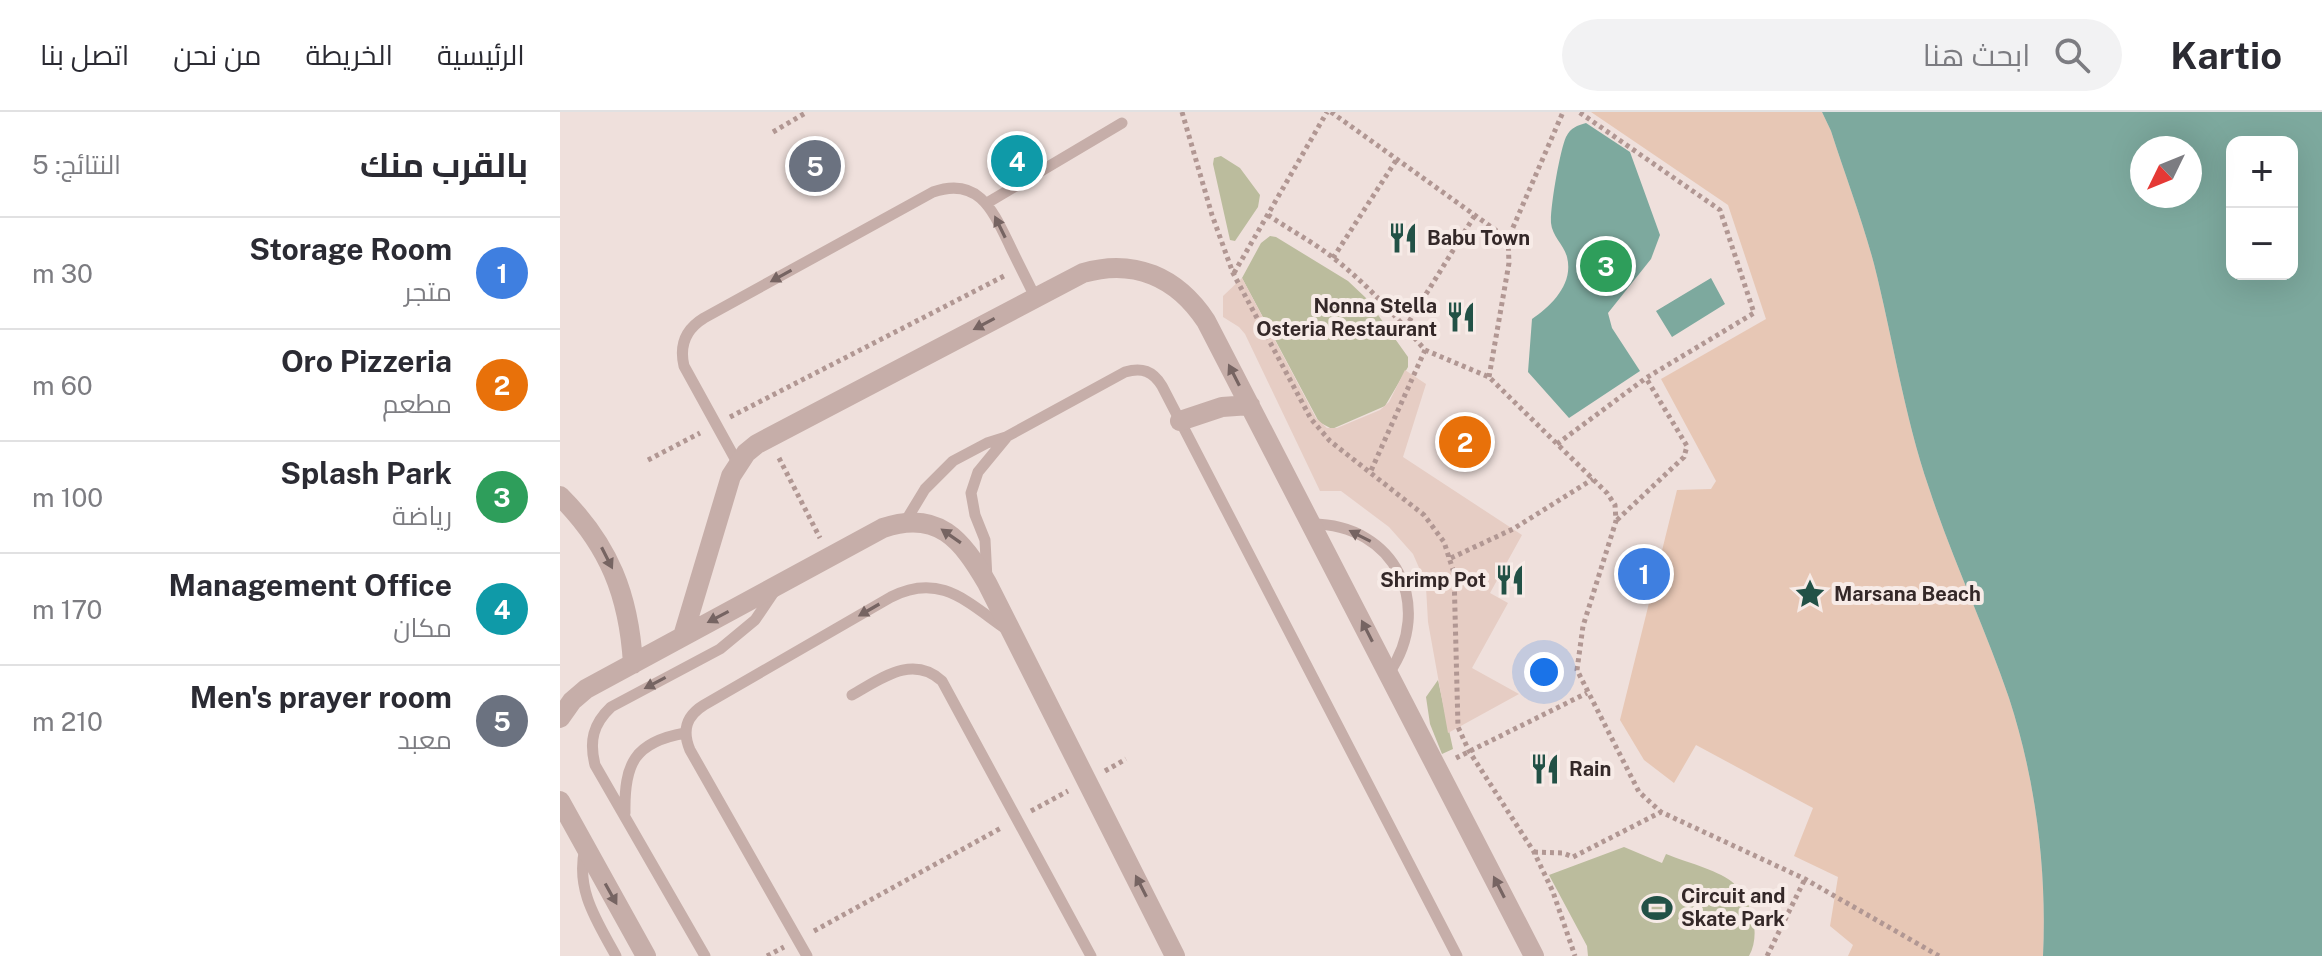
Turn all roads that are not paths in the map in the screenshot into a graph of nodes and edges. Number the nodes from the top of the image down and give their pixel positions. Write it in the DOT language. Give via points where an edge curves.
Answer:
graph roads {
  1 [pos="1122,123"];
  2 [pos="987,203"];
  3 [pos="1035,297"];
  4 [pos="1250,405"];
  5 [pos="1180,421"];
  6 [pos="1006,437"];
  7 [pos="738,464"];
  8 [pos="560,496"];
  9 [pos="905,522"];
  10 [pos="1312,524"];
  11 [pos="987,583"];
  12 [pos="779,584"];
  13 [pos="1012,633"];
  14 [pos="683,636"];
  15 [pos="633,664"];
  16 [pos="1389,673"];
  17 [pos="852,695"];
  18 [pos="560,718"];
  19 [pos="685,733"];
  20 [pos="560,801"];
  21 [pos="625,817"];
  22 [pos="586,848"];
  23 [pos="1176,952"];
  24 [pos="616,956"];
  25 [pos="646,956"];
  26 [pos="705,956"];
  27 [pos="807,956"];
  28 [pos="1091,956"];
  29 [pos="1457,956"];
  30 [pos="1534,956"];
  1 -- 2 [label="lane"];
  3 -- 2 [label="lane, one-way"];
  2 -- 7 [label="lane, one-way" via="962,189 933,192 687,332 684,366"];
  4 -- 3 [label="street, one-way" via="1196,306 1161,278 1136,269 1101,268"];
  3 -- 7 [label="street, one-way" via="769,437"];
  4 -- 5 [label="street" via="1222,407"];
  4 -- 10 [label="street"];
  5 -- 6 [label="lane" via="1157,378 1133,370"];
  5 -- 29 [label="lane"];
  6 -- 9 [label="lane" via="953,461 925,489"];
  6 -- 11 [label="lane" via="978,472 971,493 985,540"];
  7 -- 14 [label="street"];
  8 -- 15 [label="street, one-way" via="584,520 611,564 627,613"];
  11 -- 9 [label="street, one-way" via="956,538 932,525"];
  9 -- 12 [label="street" via="883,528"];
  16 -- 10 [label="street, one-way"];
  16 -- 10 [label="lane, one-way" via="1409,626 1406,589 1398,572 1374,543 1358,533"];
  11 -- 13 [label="street"];
  12 -- 14 [label="street, one-way"];
  12 -- 21 [label="lane, one-way" via="739,636 601,716 595,727 595,765"];
  13 -- 19 [label="lane, one-way" via="952,592 927,586 902,591 696,710"];
  23 -- 13 [label="street, one-way"];
  14 -- 15 [label="street"];
  15 -- 18 [label="street" via="586,689"];
  30 -- 16 [label="street, one-way"];
  17 -- 28 [label="lane" via="903,668 934,674 948,690"];
  19 -- 21 [label="lane" via="651,744 634,758 625,779"];
  19 -- 27 [label="lane"];
  20 -- 22 [label="street"];
  21 -- 26 [label="lane"];
  22 -- 24 [label="lane" via="581,873 586,899"];
  22 -- 25 [label="street, one-way"];
}
